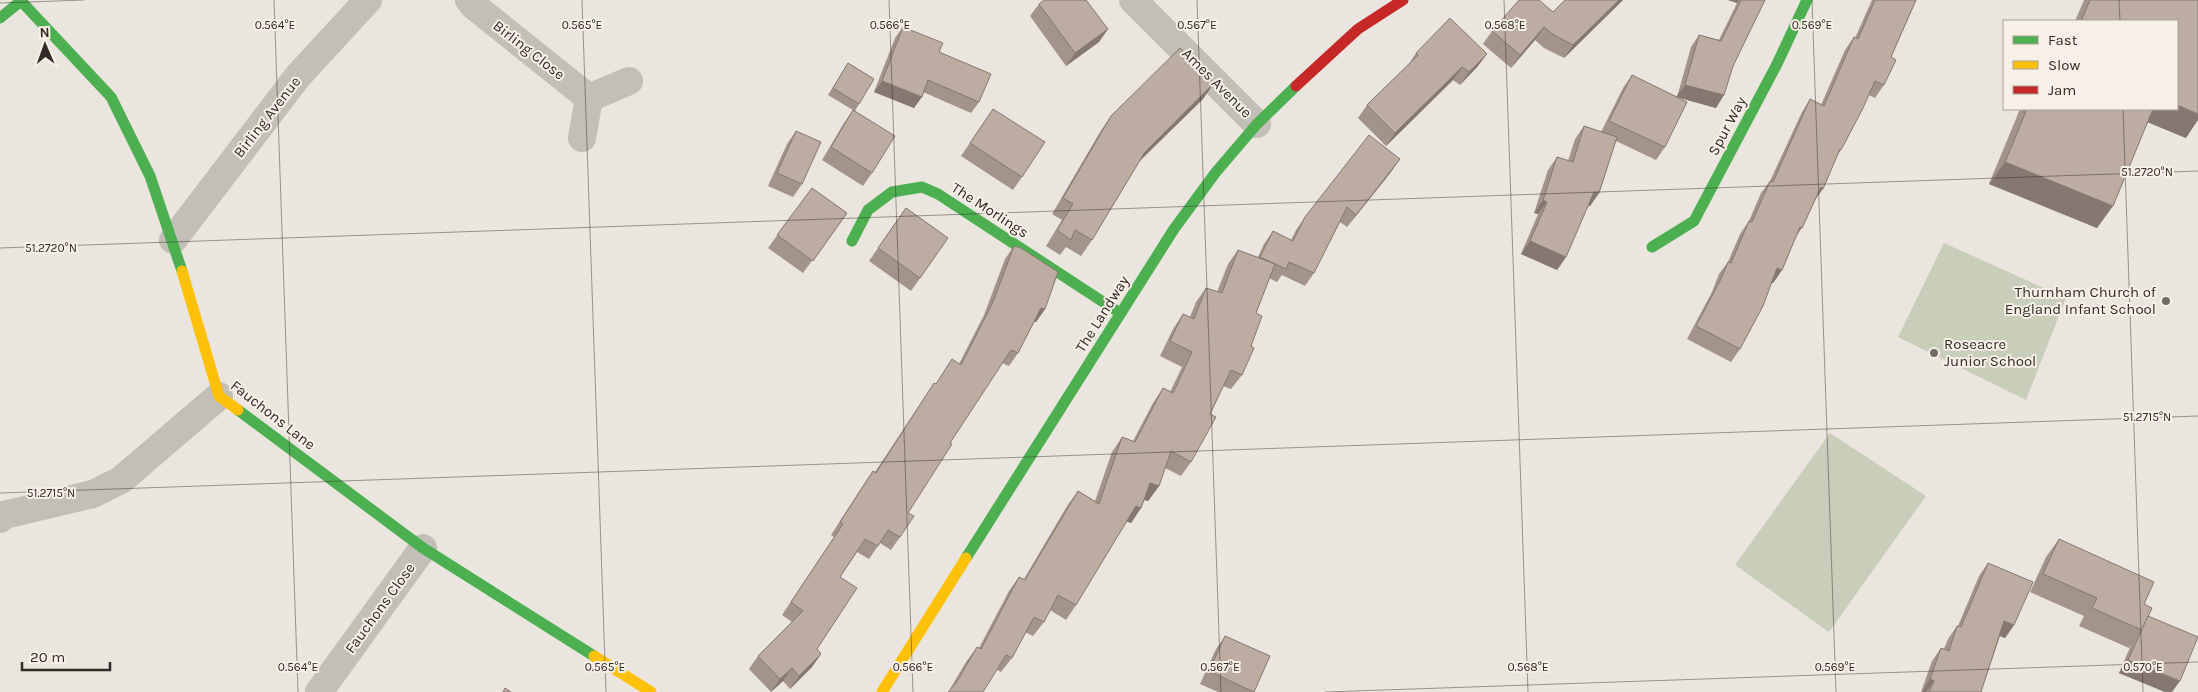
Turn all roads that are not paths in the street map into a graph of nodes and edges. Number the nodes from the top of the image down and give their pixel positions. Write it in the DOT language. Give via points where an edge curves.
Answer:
graph roads {
  1 [pos="368,0"];
  2 [pos="469,0"];
  3 [pos="1133,0"];
  4 [pos="1403,0"];
  5 [pos="1807,0"];
  6 [pos="0,18"];
  7 [pos="629,82"];
  8 [pos="590,98"];
  9 [pos="1257,124"];
  10 [pos="582,138"];
  11 [pos="172,240"];
  12 [pos="852,241"];
  13 [pos="1652,247"];
  14 [pos="1120,313"];
  15 [pos="219,396"];
  16 [pos="0,519"];
  17 [pos="423,548"];
  18 [pos="319,692"];
  19 [pos="651,692"];
  20 [pos="882,692"];
  1 -- 11 [label="street, Birling Avenue" via="298,76"];
  2 -- 8 [label="street, Birling Close"];
  3 -- 9 [label="street, Ames Avenue"];
  4 -- 9 [label="street, The Landway" via="1358,29"];
  5 -- 13 [label="street, Spur Way" via="1694,221"];
  6 -- 11 [label="street, Fauchons Lane" via="21,1 111,97 150,176"];
  7 -- 8 [label="street"];
  8 -- 10 [label="street"];
  9 -- 14 [label="street, The Landway" via="1174,229"];
  11 -- 15 [label="street, Fauchons Lane"];
  12 -- 14 [label="street, The Morlings" via="868,210 886,196 922,187 938,194"];
  14 -- 20 [label="street, The Landway"];
  15 -- 16 [label="street" via="121,480 93,494 4,515"];
  15 -- 17 [label="street, Fauchons Lane"];
  17 -- 18 [label="street, Fauchons Close"];
  17 -- 19 [label="street, Fauchons Lane"];
}
